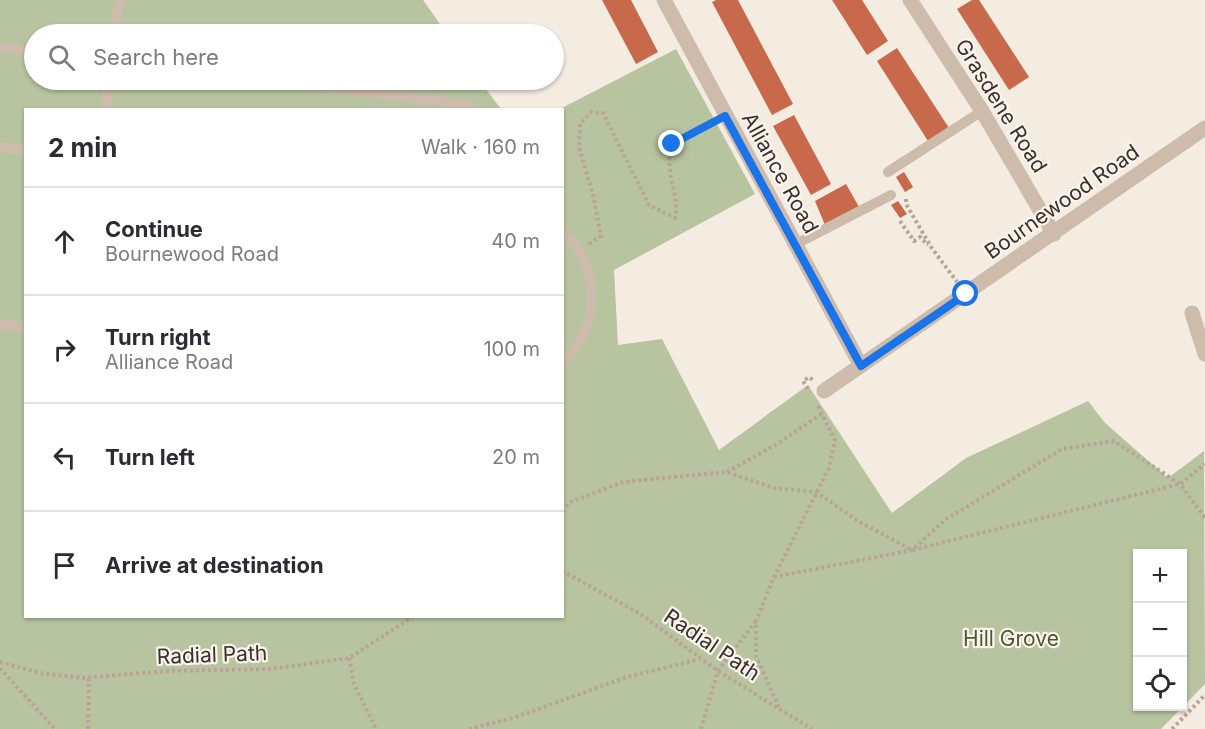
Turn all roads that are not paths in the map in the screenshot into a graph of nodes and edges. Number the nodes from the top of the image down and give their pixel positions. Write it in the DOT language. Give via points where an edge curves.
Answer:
graph roads {
  1 [pos="119,0"];
  2 [pos="664,0"];
  3 [pos="910,0"];
  4 [pos="115,24"];
  5 [pos="0,47"];
  6 [pos="24,50"];
  7 [pos="108,90"];
  8 [pos="348,90"];
  9 [pos="105,108"];
  10 [pos="473,108"];
  11 [pos="982,111"];
  12 [pos="1205,128"];
  13 [pos="0,147"];
  14 [pos="24,150"];
  15 [pos="888,172"];
  16 [pos="891,195"];
  17 [pos="564,233"];
  18 [pos="1054,234"];
  19 [pos="796,244"];
  20 [pos="1192,314"];
  21 [pos="0,324"];
  22 [pos="24,327"];
  23 [pos="1205,354"];
  24 [pos="564,360"];
  25 [pos="861,366"];
  26 [pos="824,391"];
  1 -- 4 [label="lane"];
  2 -- 19 [label="street, Alliance Road"];
  3 -- 11 [label="street, Grasdene Road"];
  5 -- 6 [label="lane"];
  7 -- 9 [label="lane"];
  8 -- 10 [label="lane"];
  11 -- 15 [label="lane"];
  11 -- 18 [label="street, Grasdene Road"];
  12 -- 18 [label="street, Bournewood Road"];
  13 -- 14 [label="lane"];
  16 -- 19 [label="lane"];
  17 -- 24 [label="lane" via="583,256 592,287 589,322 582,338"];
  18 -- 25 [label="street, Bournewood Road"];
  19 -- 25 [label="street, Alliance Road"];
  20 -- 23 [label="street"];
  21 -- 22 [label="lane"];
  25 -- 26 [label="street, Bournewood Road"];
}
